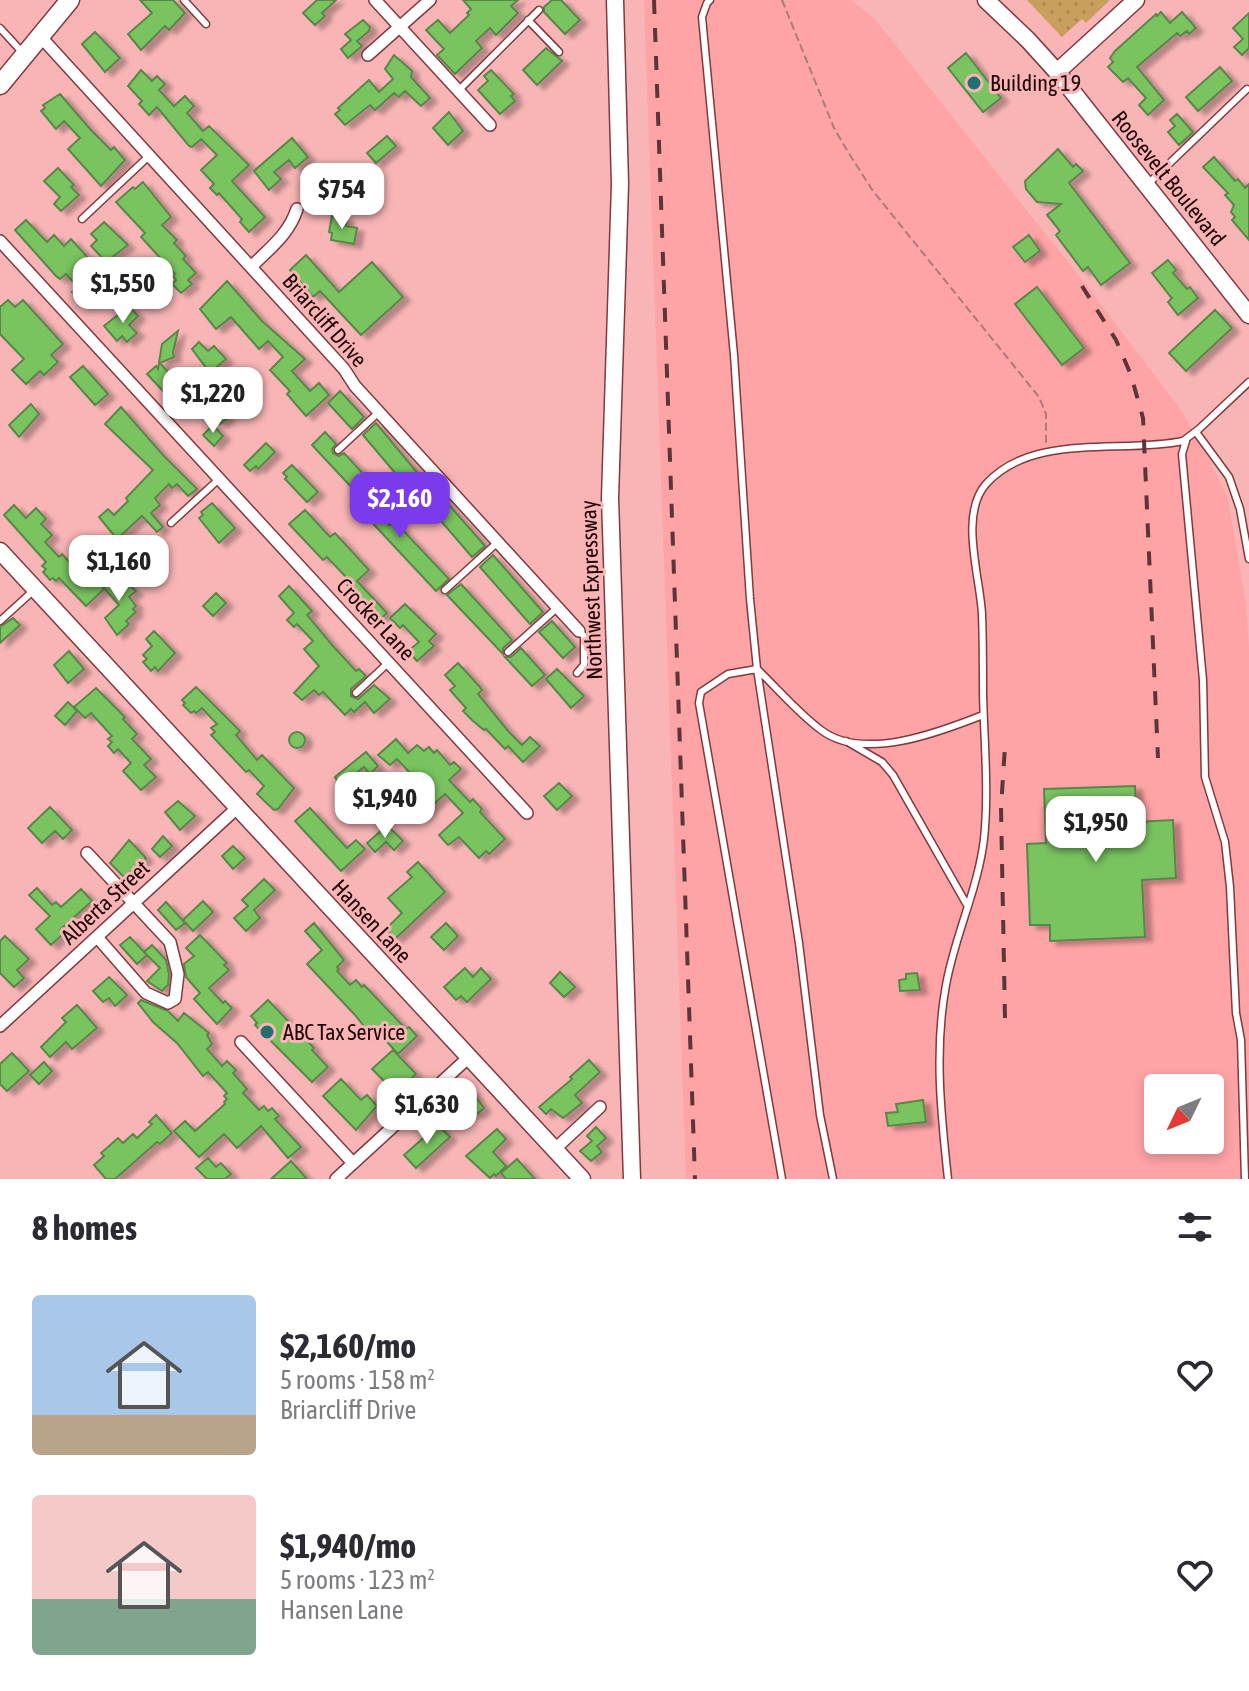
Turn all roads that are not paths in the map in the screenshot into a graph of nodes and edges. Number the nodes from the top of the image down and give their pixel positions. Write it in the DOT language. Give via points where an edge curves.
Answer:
graph roads {
  1 [pos="70,0"];
  2 [pos="184,0"];
  3 [pos="375,0"];
  4 [pos="430,0"];
  5 [pos="615,0"];
  6 [pos="710,0"];
  7 [pos="986,0"];
  8 [pos="1136,0"];
  9 [pos="539,10"];
  10 [pos="528,20"];
  11 [pos="206,24"];
  12 [pos="401,27"];
  13 [pos="0,28"];
  14 [pos="40,36"];
  15 [pos="559,52"];
  16 [pos="25,55"];
  17 [pos="368,55"];
  18 [pos="1057,72"];
  19 [pos="0,85"];
  20 [pos="1247,89"];
  21 [pos="459,90"];
  22 [pos="490,125"];
  23 [pos="150,155"];
  24 [pos="1147,186"];
  25 [pos="297,209"];
  26 [pos="82,219"];
  27 [pos="0,241"];
  28 [pos="252,266"];
  29 [pos="1249,315"];
  30 [pos="1249,382"];
  31 [pos="379,412"];
  32 [pos="1194,434"];
  33 [pos="338,450"];
  34 [pos="439,477"];
  35 [pos="219,479"];
  36 [pos="392,520"];
  37 [pos="171,523"];
  38 [pos="498,542"];
  39 [pos="0,551"];
  40 [pos="1249,559"];
  41 [pos="35,589"];
  42 [pos="445,590"];
  43 [pos="558,607"];
  44 [pos="0,621"];
  45 [pos="579,631"];
  46 [pos="508,652"];
  47 [pos="389,663"];
  48 [pos="757,669"];
  49 [pos="577,673"];
  50 [pos="356,693"];
  51 [pos="983,715"];
  52 [pos="842,739"];
  53 [pos="237,808"];
  54 [pos="527,813"];
  55 [pos="87,853"];
  56 [pos="134,903"];
  57 [pos="967,905"];
  58 [pos="97,937"];
  59 [pos="0,1026"];
  60 [pos="241,1042"];
  61 [pos="469,1057"];
  62 [pos="600,1107"];
  63 [pos="555,1149"];
  64 [pos="353,1163"];
  65 [pos="336,1179"];
  66 [pos="582,1179"];
  67 [pos="632,1179"];
  68 [pos="782,1179"];
  69 [pos="833,1179"];
  70 [pos="948,1179"];
  71 [pos="1245,1179"];
  1 -- 14 [label="main road"];
  2 -- 11 [label="lane"];
  3 -- 12 [label="street"];
  4 -- 12 [label="street"];
  5 -- 67 [label="main road, Northwest Expressway" via="620,184 610,498"];
  6 -- 48 [label="lane" via="702,17"];
  7 -- 18 [label="main road, Roosevelt Boulevard"];
  8 -- 18 [label="main road"];
  9 -- 10 [label="lane"];
  10 -- 15 [label="lane"];
  10 -- 21 [label="lane"];
  12 -- 17 [label="street"];
  12 -- 21 [label="street"];
  13 -- 16 [label="lane"];
  14 -- 16 [label="main road"];
  14 -- 23 [label="street, Briarcliff Drive"];
  16 -- 19 [label="main road"];
  18 -- 24 [label="main road, Roosevelt Boulevard"];
  20 -- 24 [label="lane"];
  21 -- 22 [label="street"];
  23 -- 26 [label="lane"];
  23 -- 28 [label="street, Briarcliff Drive"];
  24 -- 29 [label="main road, Roosevelt Boulevard"];
  25 -- 28 [label="street" via="281,238"];
  27 -- 35 [label="street, Crocker Lane"];
  28 -- 31 [label="street, Briarcliff Drive"];
  30 -- 32 [label="lane"];
  31 -- 33 [label="lane"];
  31 -- 34 [label="street, Briarcliff Drive"];
  32 -- 40 [label="lane" via="1229,477"];
  32 -- 51 [label="lane" via="1178,442 1023,457 984,487 976,501 974,548 982,611"];
  32 -- 71 [label="lane" via="1182,454 1203,680 1205,777 1225,842 1230,887"];
  34 -- 36 [label="lane"];
  34 -- 38 [label="street, Briarcliff Drive"];
  35 -- 37 [label="lane"];
  35 -- 47 [label="street, Crocker Lane"];
  38 -- 42 [label="lane"];
  38 -- 43 [label="street, Briarcliff Drive"];
  39 -- 41 [label="main road, Hansen Lane"];
  41 -- 44 [label="lane"];
  41 -- 53 [label="main road, Hansen Lane"];
  43 -- 45 [label="street, Briarcliff Drive"];
  43 -- 46 [label="lane"];
  45 -- 49 [label="lane" via="584,665"];
  47 -- 50 [label="lane"];
  47 -- 54 [label="street, Crocker Lane"];
  48 -- 52 [label="lane" via="823,732"];
  48 -- 68 [label="lane" via="728,674 701,692 699,703"];
  48 -- 69 [label="lane"];
  51 -- 52 [label="lane" via="905,742"];
  51 -- 57 [label="lane" via="984,835"];
  52 -- 57 [label="lane" via="882,762 893,775"];
  53 -- 56 [label="street, Alberta Street"];
  53 -- 61 [label="main road, Hansen Lane"];
  55 -- 56 [label="street"];
  56 -- 58 [label="street, Alberta Street"];
  56 -- 58 [label="street" via="171,944 178,974 175,999 168,1003 149,995"];
  57 -- 70 [label="lane" via="940,1036"];
  58 -- 59 [label="street, Alberta Street"];
  60 -- 64 [label="street"];
  61 -- 63 [label="main road, Hansen Lane"];
  61 -- 64 [label="street"];
  62 -- 63 [label="street"];
  63 -- 66 [label="main road, Hansen Lane"];
  64 -- 65 [label="street"];
}
